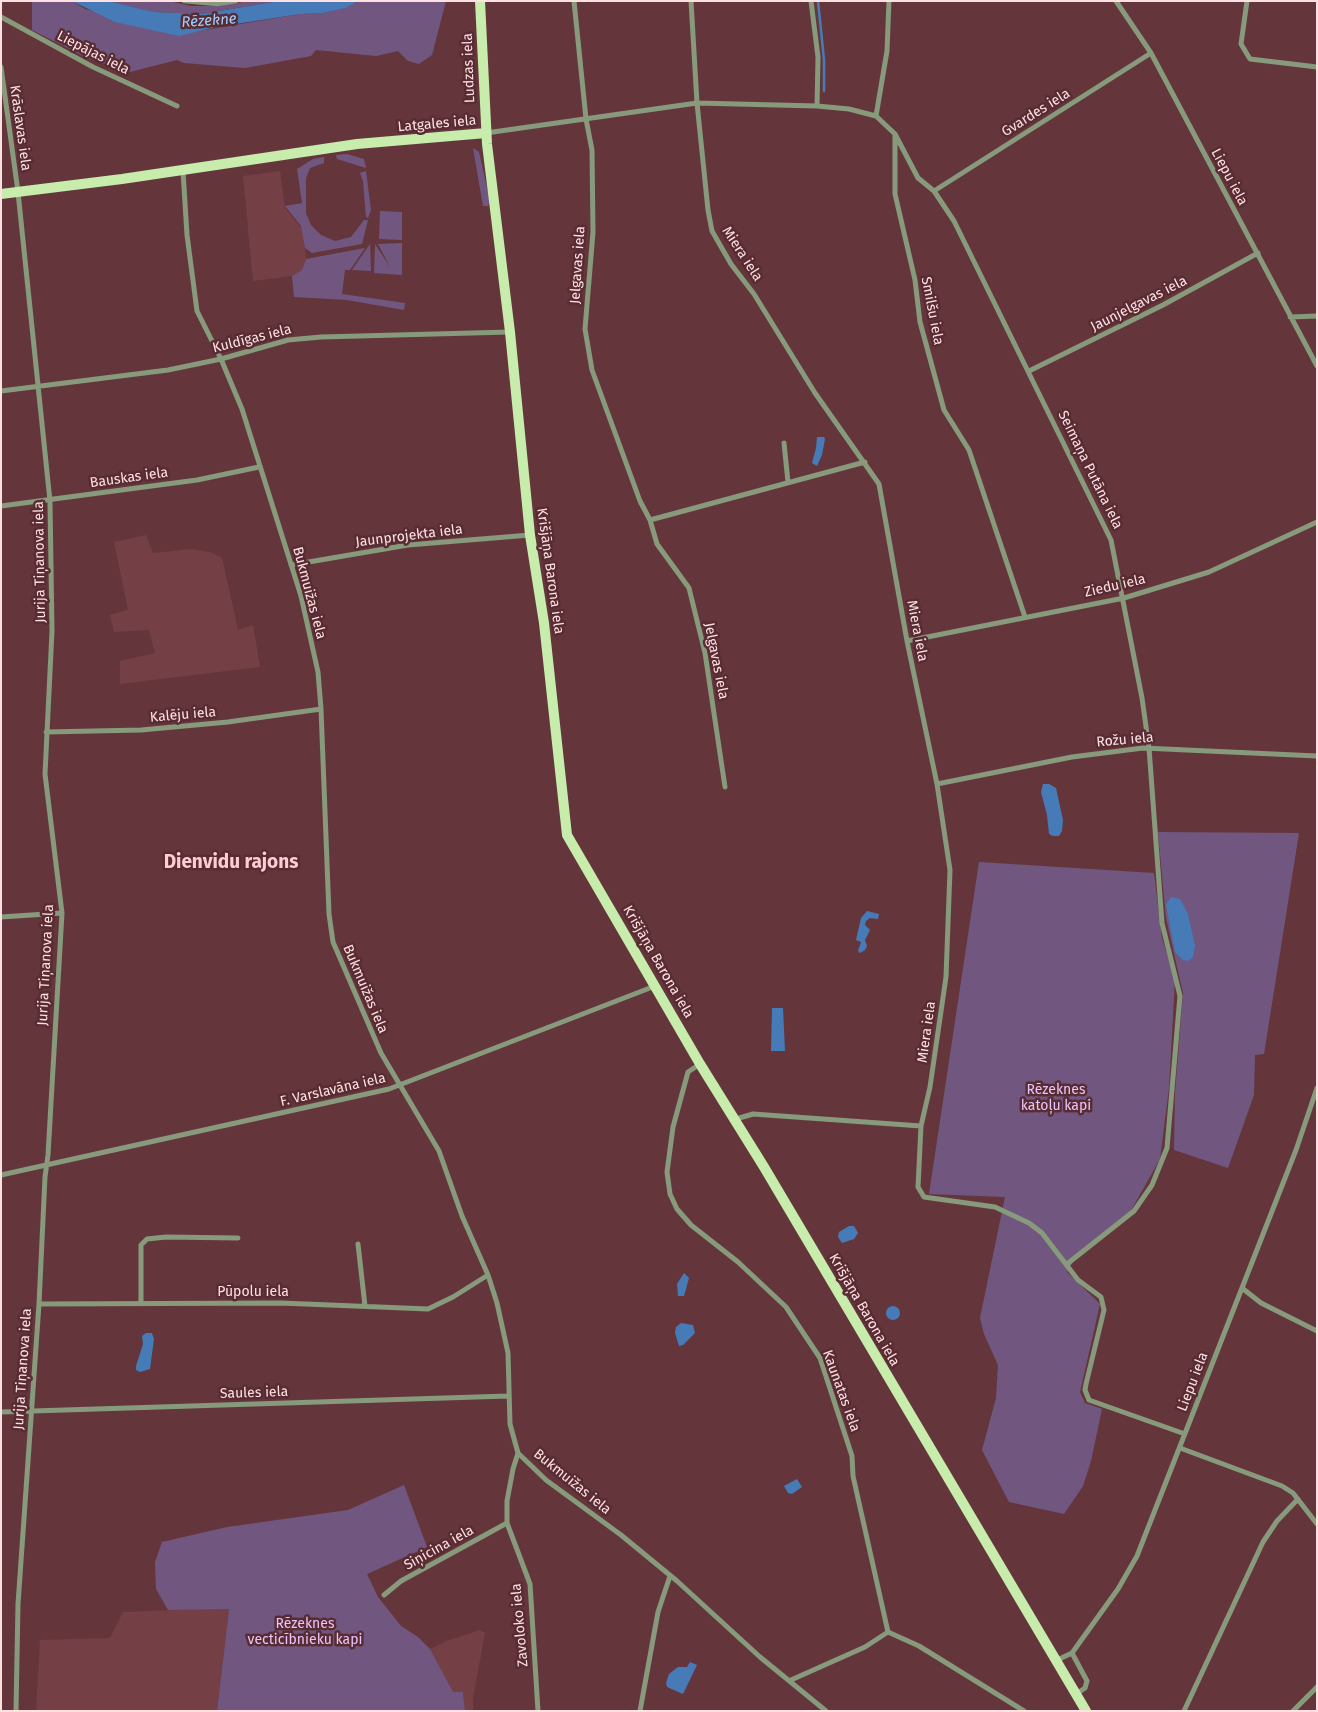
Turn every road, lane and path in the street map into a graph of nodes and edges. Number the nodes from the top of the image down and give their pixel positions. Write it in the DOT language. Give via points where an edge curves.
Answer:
graph roads {
  1 [pos="184,1"];
  2 [pos="236,1"];
  3 [pos="480,1"];
  4 [pos="574,1"];
  5 [pos="692,1"];
  6 [pos="811,1"];
  7 [pos="890,1"];
  8 [pos="1116,1"];
  9 [pos="1247,1"];
  10 [pos="1,17"];
  11 [pos="1151,53"];
  12 [pos="1,67"];
  13 [pos="1317,67"];
  14 [pos="2,88"];
  15 [pos="697,103"];
  16 [pos="177,106"];
  17 [pos="817,106"];
  18 [pos="876,116"];
  19 [pos="586,119"];
  20 [pos="486,133"];
  21 [pos="895,134"];
  22 [pos="183,170"];
  23 [pos="934,191"];
  24 [pos="18,192"];
  25 [pos="1,194"];
  26 [pos="1258,253"];
  27 [pos="1317,316"];
  28 [pos="1290,317"];
  29 [pos="510,332"];
  30 [pos="221,359"];
  31 [pos="1317,366"];
  32 [pos="1029,371"];
  33 [pos="39,386"];
  34 [pos="1,391"];
  35 [pos="784,443"];
  36 [pos="865,462"];
  37 [pos="259,468"];
  38 [pos="788,482"];
  39 [pos="50,501"];
  40 [pos="1,506"];
  41 [pos="650,520"];
  42 [pos="1317,522"];
  43 [pos="530,535"];
  44 [pos="291,565"];
  45 [pos="1124,598"];
  46 [pos="1025,617"];
  47 [pos="907,641"];
  48 [pos="321,708"];
  49 [pos="46,732"];
  50 [pos="1149,748"];
  51 [pos="1317,756"];
  52 [pos="937,784"];
  53 [pos="725,788"];
  54 [pos="62,913"];
  55 [pos="1,916"];
  56 [pos="656,985"];
  57 [pos="700,1064"];
  58 [pos="400,1086"];
  59 [pos="1317,1088"];
  60 [pos="736,1119"];
  61 [pos="921,1126"];
  62 [pos="47,1166"];
  63 [pos="1,1175"];
  64 [pos="238,1238"];
  65 [pos="358,1244"];
  66 [pos="1068,1264"];
  67 [pos="488,1275"];
  68 [pos="1242,1288"];
  69 [pos="141,1302"];
  70 [pos="40,1304"];
  71 [pos="365,1306"];
  72 [pos="1317,1330"];
  73 [pos="508,1396"];
  74 [pos="1,1412"];
  75 [pos="31,1412"];
  76 [pos="1185,1434"];
  77 [pos="1180,1448"];
  78 [pos="518,1453"];
  79 [pos="1298,1499"];
  80 [pos="507,1523"];
  81 [pos="1317,1524"];
  82 [pos="670,1576"];
  83 [pos="384,1595"];
  84 [pos="888,1632"];
  85 [pos="1072,1653"];
  86 [pos="1055,1661"];
  87 [pos="790,1680"];
  88 [pos="1317,1687"];
  89 [pos="1076,1694"];
  90 [pos="16,1711"];
  91 [pos="538,1711"];
  92 [pos="640,1711"];
  93 [pos="826,1711"];
  94 [pos="1024,1711"];
  95 [pos="1086,1711"];
  96 [pos="1184,1711"];
  97 [pos="1293,1711"];
  1 -- 2 [label="street" via="217,4"];
  3 -- 20 [label="main road, Ludzas iela"];
  4 -- 19 [label="street, Jelgavas iela"];
  5 -- 15 [label="street, Miera iela"];
  6 -- 17 [label="street" via="818,57"];
  7 -- 18 [label="street" via="887,50"];
  8 -- 11 [label="street, Liepu iela"];
  9 -- 13 [label="street" via="1241,44 1250,59"];
  10 -- 16 [label="street, Liepājas iela" via="93,67"];
  11 -- 23 [label="street, Gvardes iela"];
  11 -- 26 [label="street, Liepu iela"];
  12 -- 14 [label="street, Krāslavas iela"];
  14 -- 24 [label="street, Krāslavas iela"];
  15 -- 17 [label="street, Latgales iela"];
  15 -- 19 [label="street, Latgales iela"];
  15 -- 36 [label="street, Miera iela" via="712,231 814,393"];
  17 -- 18 [label="street, Latgales iela"];
  18 -- 21 [label="street"];
  19 -- 20 [label="street, Latgales iela"];
  19 -- 41 [label="street, Jelgavas iela" via="592,150 593,232 584,329 592,370"];
  20 -- 22 [label="main road, Latgales iela" via="357,144"];
  20 -- 29 [label="main road, Krišjāņa Barona iela"];
  21 -- 23 [label="street, Seimaņa Putāna iela" via="918,178"];
  21 -- 46 [label="street, Smilšu iela" via="895,194 915,280 920,322 944,410 969,450"];
  22 -- 24 [label="main road, Latgales iela"];
  22 -- 30 [label="street, Bukmuižas iela" via="197,311"];
  23 -- 32 [label="street, Seimaņa Putāna iela" via="954,222"];
  24 -- 25 [label="main road, Latgales iela"];
  24 -- 33 [label="street, Jurija Tiņanova iela"];
  26 -- 28 [label="street, Liepu iela"];
  26 -- 32 [label="street, Jaunjelgavas iela" via="1163,305"];
  27 -- 28 [label="street"];
  28 -- 31 [label="street, Liepu iela"];
  29 -- 30 [label="street, Kuldīgas iela" via="288,340"];
  29 -- 43 [label="main road, Krišjāņa Barona iela"];
  30 -- 33 [label="street, Kuldīgas iela" via="168,370"];
  30 -- 37 [label="street, Bukmuižas iela" via="242,409"];
  32 -- 45 [label="street, Seimaņa Putāna iela" via="1111,540"];
  33 -- 34 [label="street, Kuldīgas iela"];
  33 -- 39 [label="street, Jurija Tiņanova iela"];
  35 -- 38 [label="street"];
  36 -- 38 [label="street"];
  36 -- 47 [label="street, Miera iela" via="879,484"];
  37 -- 39 [label="street, Bauskas iela"];
  37 -- 44 [label="street, Bukmuižas iela"];
  38 -- 41 [label="street"];
  39 -- 40 [label="street, Bauskas iela"];
  39 -- 49 [label="street, Jurija Tiņanova iela" via="52,631"];
  41 -- 53 [label="street, Jelgavas iela" via="657,544 689,588 705,653"];
  42 -- 45 [label="street, Ziedu iela" via="1209,572"];
  43 -- 44 [label="street, Jaunprojekta iela" via="408,545"];
  43 -- 56 [label="main road, Krišjāņa Barona iela" via="544,623 566,828 577,855"];
  44 -- 48 [label="street, Bukmuižas iela" via="318,672"];
  45 -- 46 [label="street, Ziedu iela"];
  45 -- 50 [label="street, Seimaņa Putāna iela"];
  46 -- 47 [label="street, Ziedu iela"];
  47 -- 52 [label="street, Miera iela"];
  48 -- 49 [label="street, Kalēju iela" via="151,729"];
  48 -- 58 [label="street, Bukmuižas iela" via="329,914 333,942 361,1011"];
  49 -- 54 [label="street, Jurija Tiņanova iela" via="46,794"];
  50 -- 51 [label="street, Rožu iela"];
  50 -- 52 [label="street, Rožu iela" via="1072,757"];
  50 -- 66 [label="street, Seimaņa Putāna iela" via="1162,923 1180,996 1167,1148 1162,1166 1139,1205"];
  52 -- 61 [label="street, Miera iela" via="950,870 946,977"];
  54 -- 55 [label="street"];
  54 -- 62 [label="street, Jurija Tiņanova iela"];
  56 -- 57 [label="main road, Krišjāņa Barona iela"];
  56 -- 58 [label="street, F. Varslavāna iela"];
  57 -- 60 [label="main road, Krišjāņa Barona iela"];
  57 -- 84 [label="street, Kaunatas iela" via="688,1072 673,1127 668,1172 670,1194 690,1225 738,1262 786,1307 820,1358 852,1456 853,1476"];
  58 -- 62 [label="street, F. Varslavāna iela"];
  58 -- 67 [label="street, Bukmuižas iela" via="439,1151"];
  59 -- 68 [label="street, Liepu iela"];
  60 -- 61 [label="street" via="753,1114"];
  60 -- 86 [label="main road, Krišjāņa Barona iela"];
  61 -- 66 [label="street, Miera iela" via="918,1187 924,1197 995,1207 1012,1213 1042,1233"];
  62 -- 63 [label="street, F. Varslavāna iela"];
  62 -- 70 [label="street, Jurija Tiņanova iela"];
  64 -- 69 [label="street" via="146,1239 141,1244"];
  65 -- 71 [label="street"];
  66 -- 76 [label="street, Miera iela" via="1078,1280 1101,1297 1104,1306 1085,1390 1089,1400"];
  67 -- 71 [label="street, Pūpolu iela" via="428,1309"];
  67 -- 73 [label="street, Bukmuižas iela" via="508,1353"];
  68 -- 72 [label="street" via="1261,1303"];
  68 -- 76 [label="street, Liepu iela"];
  69 -- 70 [label="street, Pūpolu iela"];
  69 -- 71 [label="street, Pūpolu iela"];
  70 -- 75 [label="street, Jurija Tiņanova iela"];
  73 -- 75 [label="street, Saules iela"];
  73 -- 78 [label="street, Bukmuižas iela" via="510,1424"];
  74 -- 75 [label="street, Saules iela"];
  75 -- 90 [label="street, Jurija Tiņanova iela" via="18,1604"];
  76 -- 77 [label="street, Liepu iela"];
  77 -- 79 [label="street" via="1282,1486"];
  77 -- 85 [label="street, Liepu iela" via="1137,1556 1118,1589"];
  78 -- 80 [label="street, Zavoloko iela" via="507,1501"];
  78 -- 82 [label="street, Bukmuižas iela" via="546,1480"];
  79 -- 81 [label="street"];
  79 -- 96 [label="street" via="1263,1542"];
  80 -- 83 [label="street, Siņicina iela" via="401,1581"];
  80 -- 91 [label="street, Zavoloko iela" via="530,1584"];
  82 -- 87 [label="street, Bukmuižas iela"];
  82 -- 92 [label="street" via="658,1612"];
  84 -- 87 [label="street" via="865,1647"];
  84 -- 94 [label="street" via="919,1646"];
  85 -- 86 [label="street, Liepu iela"];
  85 -- 89 [label="street" via="1086,1681 1085,1688"];
  86 -- 89 [label="main road, Krišjāņa Barona iela"];
  87 -- 93 [label="street, Bukmuižas iela"];
  88 -- 97 [label="street"];
  89 -- 95 [label="main road, Krišjāņa Barona iela"];
}
